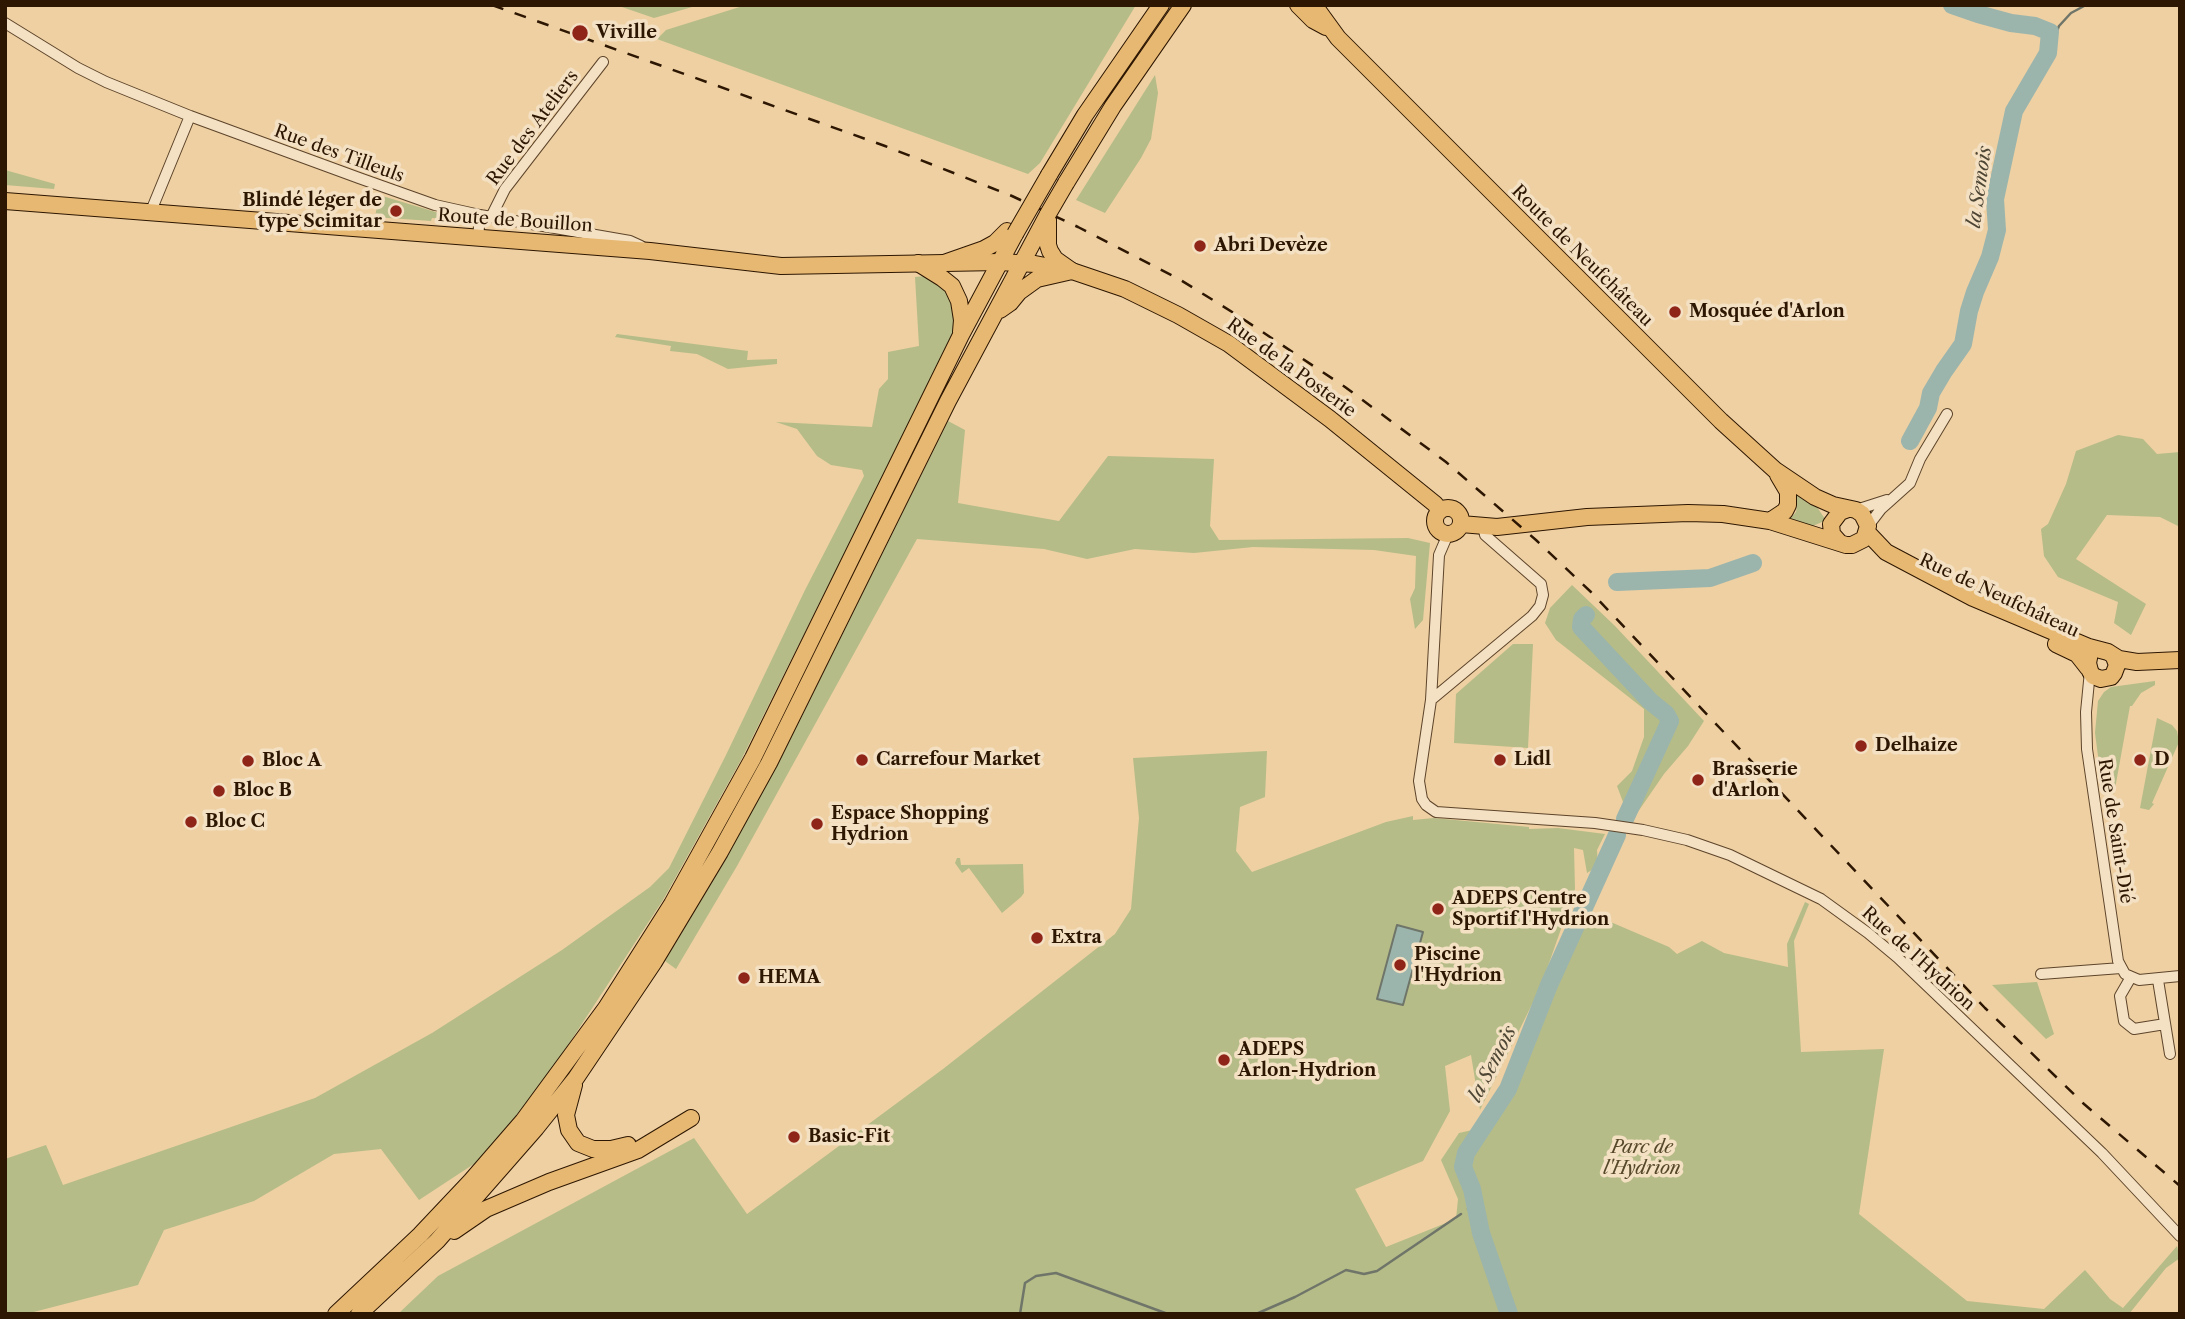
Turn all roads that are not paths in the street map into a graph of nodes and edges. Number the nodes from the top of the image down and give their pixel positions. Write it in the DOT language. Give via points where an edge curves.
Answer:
graph roads {
  1 [pos="1161,5"];
  2 [pos="1183,5"];
  3 [pos="1298,5"];
  4 [pos="1314,5"];
  5 [pos="5,23"];
  6 [pos="1332,31"];
  7 [pos="603,62"];
  8 [pos="190,116"];
  9 [pos="5,201"];
  10 [pos="151,211"];
  11 [pos="480,215"];
  12 [pos="491,217"];
  13 [pos="1011,232"];
  14 [pos="478,238"];
  15 [pos="496,239"];
  16 [pos="1040,243"];
  17 [pos="650,251"];
  18 [pos="944,262"];
  19 [pos="999,262"];
  20 [pos="918,263"];
  21 [pos="1021,263"];
  22 [pos="1072,271"];
  23 [pos="994,313"];
  24 [pos="961,335"];
  25 [pos="1947,414"];
  26 [pos="1775,470"];
  27 [pos="1897,495"];
  28 [pos="1815,497"];
  29 [pos="1852,510"];
  30 [pos="1770,521"];
  31 [pos="1832,523"];
  32 [pos="1483,526"];
  33 [pos="1454,529"];
  34 [pos="1867,529"];
  35 [pos="1803,530"];
  36 [pos="1846,544"];
  37 [pos="2107,654"];
  38 [pos="2180,660"];
  39 [pos="2089,670"];
  40 [pos="2180,671"];
  41 [pos="2108,678"];
  42 [pos="2088,698"];
  43 [pos="1431,700"];
  44 [pos="2121,968"];
  45 [pos="2041,974"];
  46 [pos="2180,976"];
  47 [pos="2132,977"];
  48 [pos="2158,980"];
  49 [pos="2165,1024"];
  50 [pos="2170,1054"];
  51 [pos="576,1078"];
  52 [pos="2180,1236"];
  53 [pos="437,1241"];
  54 [pos="336,1314"];
  55 [pos="359,1314"];
  1 -- 13 [label="main road, bridge"];
  2 -- 16 [label="main road, bridge" via="1066,183 1048,214"];
  3 -- 6 [label="main road, Route de Neufchâteau"];
  4 -- 6 [label="main road, Route de Neufchâteau"];
  5 -- 8 [label="street, Rue des Tilleuls" via="78,68"];
  6 -- 26 [label="main road, Route de Neufchâteau" via="1616,318"];
  7 -- 12 [label="street, Rue des Ateliers" via="505,189"];
  8 -- 10 [label="street"];
  8 -- 11 [label="street, Rue des Tilleuls" via="435,205"];
  9 -- 10 [label="main road, Route de Bouillon"];
  10 -- 14 [label="main road, Route de Bouillon"];
  11 -- 12 [label="street, Rue des Tilleuls"];
  11 -- 14 [label="street"];
  12 -- 15 [label="street"];
  12 -- 17 [label="street, Rue des Tilleuls" via="630,241"];
  13 -- 18 [label="main road" via="984,249"];
  13 -- 19 [label="main road"];
  14 -- 15 [label="main road, Route de Bouillon"];
  15 -- 17 [label="main road, Route de Bouillon"];
  16 -- 21 [label="main road"];
  16 -- 22 [label="main road"];
  17 -- 20 [label="main road, Route de Bouillon" via="781,266"];
  18 -- 19 [label="main road, Route de Bouillon"];
  18 -- 20 [label="main road, Route de Bouillon"];
  19 -- 21 [label="main road, Route de Bouillon"];
  19 -- 24 [label="main road"];
  20 -- 24 [label="main road" via="952,286 959,301"];
  21 -- 22 [label="main road, Rue de la Posterie"];
  21 -- 23 [label="main road"];
  22 -- 23 [label="main road" via="1037,279"];
  22 -- 33 [label="main road, Rue de la Posterie" via="1125,289 1229,344 1312,405 1440,511 1455,510 1461,517"];
  23 -- 51 [label="main road" via="769,763 660,952"];
  24 -- 54 [label="main road" via="753,758 672,904 606,1008 523,1121 471,1181"];
  25 -- 27 [label="street" via="1910,483"];
  26 -- 28 [label="main road, Route de Neufchâteau"];
  26 -- 30 [label="main road" via="1789,499 1785,511"];
  27 -- 29 [label="street"];
  27 -- 34 [label="street"];
  28 -- 29 [label="main road, Route de Neufchâteau"];
  28 -- 31 [label="main road, Route de Neufchâteau"];
  29 -- 31 [label="main road" via="1840,512"];
  29 -- 34 [label="main road" via="1862,514"];
  30 -- 32 [label="main road, Rue de la Posterie" via="1688,513"];
  30 -- 35 [label="main road, Rue de la Posterie"];
  31 -- 35 [label="main road, Rue de la Posterie"];
  31 -- 36 [label="main road" via="1832,534"];
  32 -- 33 [label="main road, Rue de la Posterie"];
  32 -- 43 [label="street" via="1485,535 1541,584 1541,606"];
  33 -- 43 [label="street, Rue de l'Hydrion" via="1439,555"];
  34 -- 36 [label="main road" via="1864,539"];
  34 -- 37 [label="main road, Rue de Neufchâteau" via="1886,552 1973,598"];
  35 -- 36 [label="main road, Rue de la Posterie"];
  36 -- 39 [label="main road, Rue de Neufchâteau" via="1970,608 2073,652"];
  37 -- 38 [label="main road, Rue de Neufchâteau" via="2128,661"];
  37 -- 39 [label="main road" via="2091,656"];
  37 -- 41 [label="main road" via="2116,669"];
  39 -- 41 [label="main road" via="2097,678"];
  39 -- 42 [label="street, Rue de Saint-Dié"];
  40 -- 41 [label="main road" via="2133,672"];
  41 -- 42 [label="street"];
  42 -- 44 [label="street, Rue de Saint-Dié" via="2087,749"];
  43 -- 52 [label="street, Rue de l'Hydrion" via="1419,781 1426,805 1436,812 1595,823 1687,840 1730,855 1821,899 1898,958 2102,1153"];
  44 -- 45 [label="street"];
  44 -- 47 [label="street"];
  46 -- 48 [label="street"];
  47 -- 48 [label="street"];
  47 -- 49 [label="street" via="2120,996 2124,1021 2134,1028"];
  48 -- 49 [label="street"];
  49 -- 50 [label="street"];
  51 -- 53 [label="main road"];
  51 -- 53 [label="main road" via="566,1115 569,1130 578,1143 593,1149 629,1144 691,1118 638,1150 486,1209"];
  53 -- 55 [label="main road"];
}
